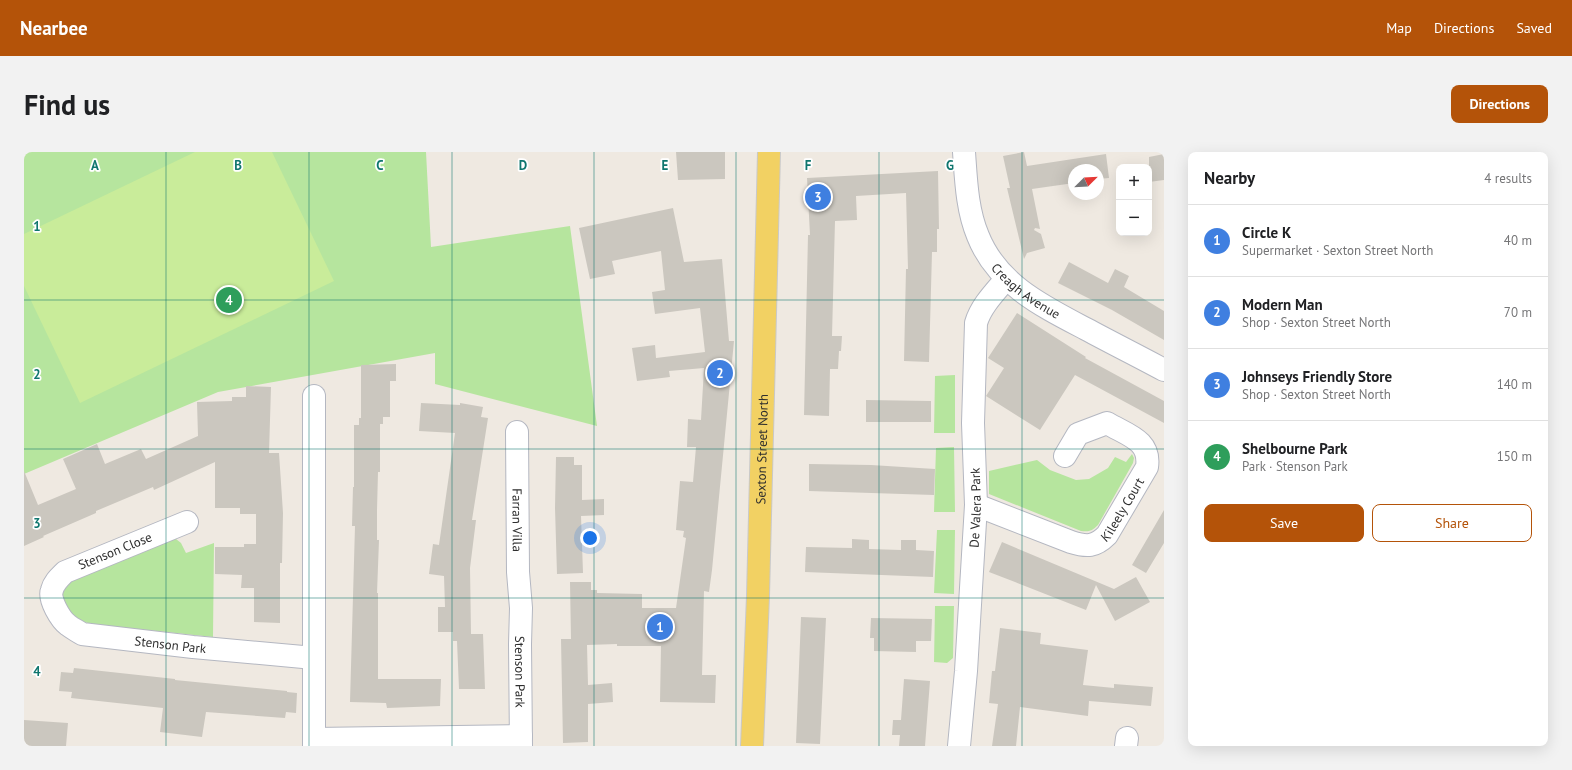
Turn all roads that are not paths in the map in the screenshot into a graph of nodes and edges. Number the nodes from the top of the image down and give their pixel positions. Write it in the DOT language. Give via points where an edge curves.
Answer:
graph roads {
  1 [pos="769,152"];
  2 [pos="964,152"];
  3 [pos="1006,279"];
  4 [pos="1164,370"];
  5 [pos="314,396"];
  6 [pos="517,432"];
  7 [pos="1065,456"];
  8 [pos="976,506"];
  9 [pos="187,522"];
  10 [pos="51,591"];
  11 [pos="521,608"];
  12 [pos="314,658"];
  13 [pos="521,741"];
  14 [pos="314,743"];
  15 [pos="752,746"];
  16 [pos="959,746"];
  1 -- 15 [label="main road, Sexton Street North"];
  2 -- 3 [label="street, Creagh Avenue" via="968,198 974,225 990,260"];
  3 -- 4 [label="street, Creagh Avenue" via="1024,295 1045,308"];
  3 -- 8 [label="street, De Valera Park" via="978,315 976,323 973,423"];
  5 -- 12 [label="street, Stenson Park"];
  6 -- 11 [label="street, Farran Villa" via="518,573"];
  7 -- 8 [label="street, Kileely Court" via="1078,434 1107,423 1146,449 1147,467 1107,535 1100,542 1081,545"];
  8 -- 16 [label="street, De Valera Park"];
  9 -- 10 [label="street, Stenson Close" via="65,572 55,582"];
  10 -- 12 [label="street, Stenson Park" via="53,604 60,616 67,625 82,634"];
  11 -- 13 [label="street, Stenson Park"];
  12 -- 14 [label="street, Stenson Park"];
  13 -- 14 [label="street, Stenson Park"];
}
